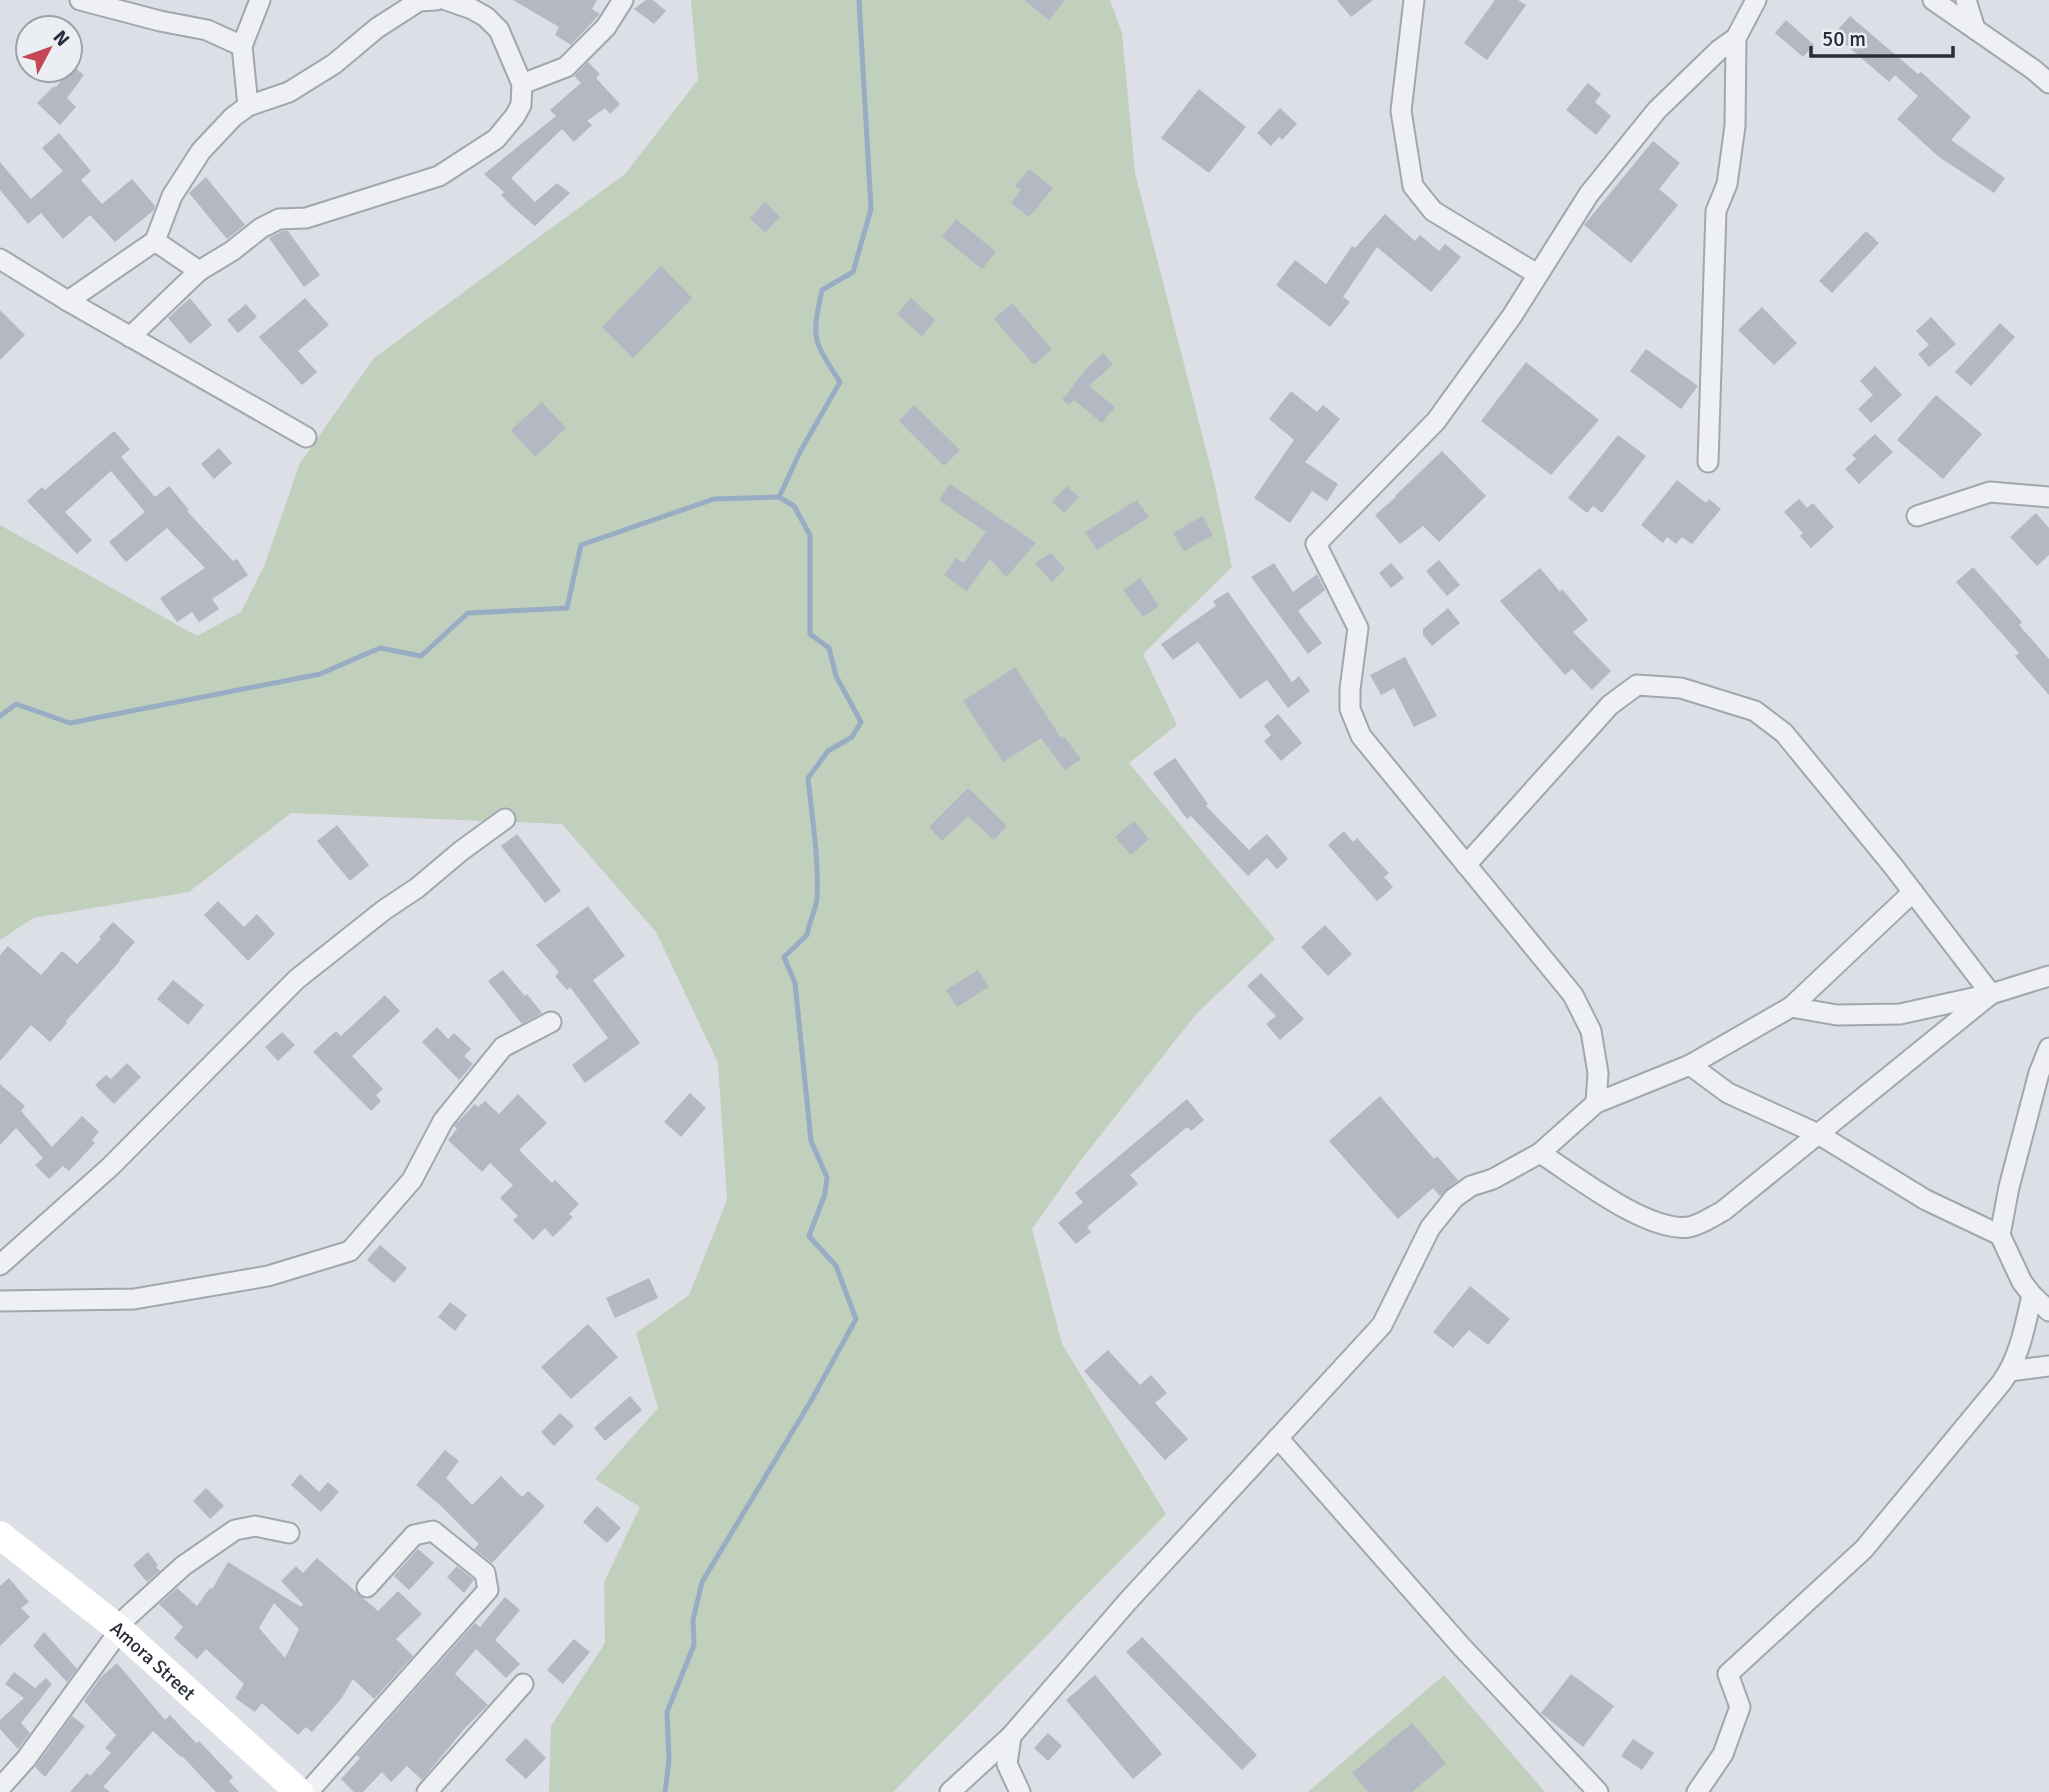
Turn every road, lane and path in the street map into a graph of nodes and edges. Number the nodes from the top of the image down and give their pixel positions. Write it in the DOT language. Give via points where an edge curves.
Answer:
graph roads {
  1 [pos="80,0"];
  2 [pos="260,0"];
  3 [pos="436,0"];
  4 [pos="446,0"];
  5 [pos="623,0"];
  6 [pos="1414,0"];
  7 [pos="1756,0"];
  8 [pos="1933,0"];
  9 [pos="1966,0"];
  10 [pos="1975,29"];
  11 [pos="1736,38"];
  12 [pos="242,46"];
  13 [pos="2049,83"];
  14 [pos="522,84"];
  15 [pos="248,106"];
  16 [pos="155,241"];
  17 [pos="0,258"];
  18 [pos="199,271"];
  19 [pos="1538,274"];
  20 [pos="68,301"];
  21 [pos="130,337"];
  22 [pos="306,437"];
  23 [pos="1708,462"];
  24 [pos="2049,497"];
  25 [pos="1917,516"];
  26 [pos="505,819"];
  27 [pos="1466,865"];
  28 [pos="1913,892"];
  29 [pos="2049,976"];
  30 [pos="1991,994"];
  31 [pos="1791,1007"];
  32 [pos="551,1022"];
  33 [pos="2049,1048"];
  34 [pos="1690,1065"];
  35 [pos="1596,1103"];
  36 [pos="1818,1134"];
  37 [pos="1540,1153"];
  38 [pos="2000,1235"];
  39 [pos="0,1265"];
  40 [pos="2032,1295"];
  41 [pos="0,1301"];
  42 [pos="2049,1311"];
  43 [pos="2049,1366"];
  44 [pos="2010,1371"];
  45 [pos="1278,1438"];
  46 [pos="289,1533"];
  47 [pos="2,1542"];
  48 [pos="367,1587"];
  49 [pos="118,1628"];
  50 [pos="523,1684"];
  51 [pos="1011,1736"];
  52 [pos="0,1788"];
  53 [pos="299,1792"];
  54 [pos="308,1792"];
  55 [pos="427,1792"];
  56 [pos="950,1792"];
  57 [pos="1020,1792"];
  58 [pos="1598,1792"];
  59 [pos="1697,1792"];
  1 -- 12 [label="street" via="207,30"];
  2 -- 12 [label="street"];
  3 -- 15 [label="street" via="419,1 289,92"];
  4 -- 14 [label="street" via="472,9 499,30"];
  5 -- 14 [label="street" via="606,27 566,66"];
  6 -- 19 [label="street" via="1401,111 1413,186 1433,211"];
  7 -- 11 [label="street"];
  8 -- 10 [label="street"];
  9 -- 10 [label="street"];
  10 -- 13 [label="street"];
  11 -- 19 [label="street" via="1657,110 1589,194"];
  11 -- 23 [label="street" via="1735,126 1727,184 1715,222"];
  12 -- 15 [label="street"];
  14 -- 18 [label="street" via="521,105 496,139 439,176 306,218 279,219"];
  15 -- 16 [label="street" via="201,151 172,196"];
  16 -- 18 [label="street"];
  16 -- 20 [label="street"];
  17 -- 20 [label="street"];
  18 -- 21 [label="street"];
  19 -- 27 [label="street" via="1436,421 1315,544 1358,628 1350,709 1361,736"];
  20 -- 21 [label="street"];
  21 -- 22 [label="street"];
  24 -- 25 [label="street" via="1990,492"];
  26 -- 39 [label="street" via="297,979 110,1167"];
  27 -- 28 [label="street" via="1610,705 1637,685 1659,686 1681,688 1755,711 1784,733"];
  27 -- 35 [label="street" via="1573,995 1591,1031 1598,1073"];
  28 -- 30 [label="street"];
  28 -- 31 [label="street"];
  29 -- 30 [label="street"];
  30 -- 31 [label="street" via="1900,1014 1837,1015"];
  30 -- 36 [label="street"];
  31 -- 34 [label="street"];
  32 -- 41 [label="street" via="503,1047 443,1121 412,1180 350,1251 268,1276 134,1299"];
  33 -- 38 [label="street"];
  34 -- 35 [label="street"];
  34 -- 36 [label="street" via="1728,1093"];
  35 -- 37 [label="street"];
  36 -- 37 [label="street" via="1723,1210 1688,1227 1665,1224 1623,1208"];
  36 -- 38 [label="street" via="1926,1200"];
  37 -- 45 [label="street" via="1454,1198 1430,1228 1382,1325"];
  38 -- 40 [label="street"];
  40 -- 42 [label="street"];
  40 -- 44 [label="street"];
  43 -- 44 [label="street"];
  44 -- 59 [label="street" via="1864,1549 1728,1674 1740,1707 1723,1754"];
  45 -- 51 [label="street"];
  45 -- 58 [label="street" via="1461,1646"];
  46 -- 49 [label="street" via="255,1526 235,1530 183,1566"];
  47 -- 49 [label="street, Amora Street"];
  48 -- 54 [label="street" via="414,1535 433,1531 485,1573 488,1590"];
  49 -- 52 [label="street" via="26,1759"];
  49 -- 53 [label="street, Amora Street"];
  50 -- 55 [label="street"];
  51 -- 56 [label="street"];
  51 -- 57 [label="street" via="1007,1764"];
}
